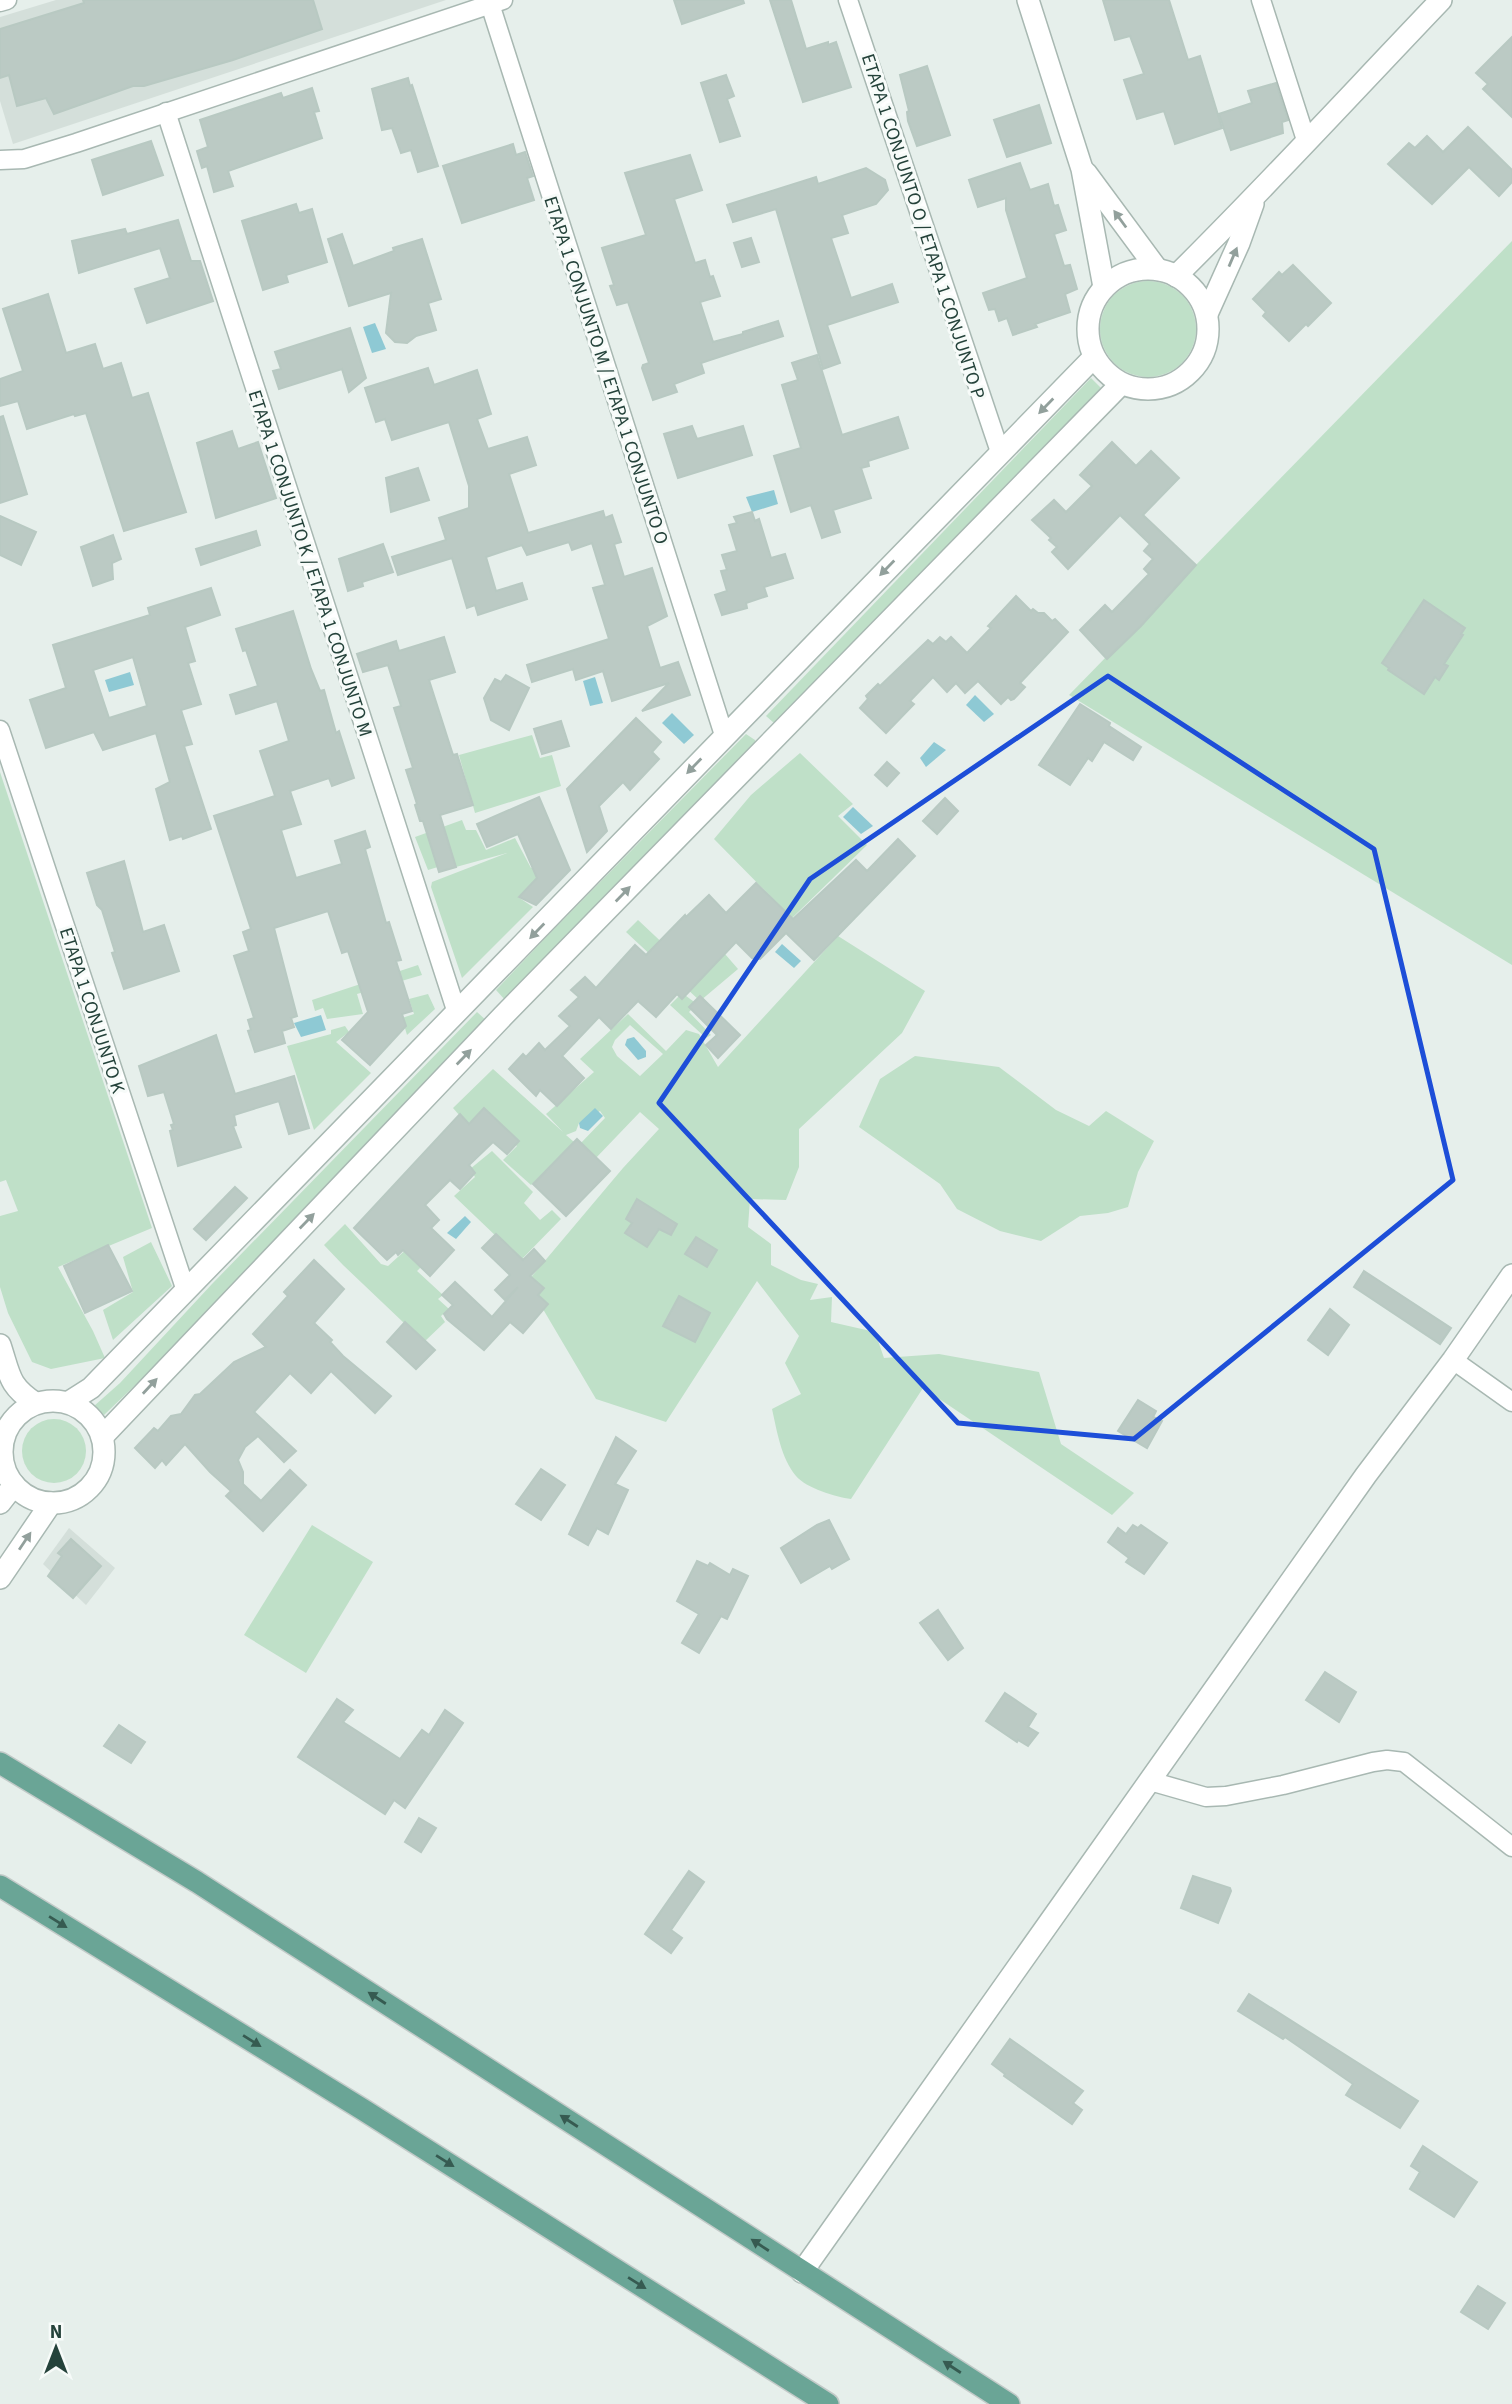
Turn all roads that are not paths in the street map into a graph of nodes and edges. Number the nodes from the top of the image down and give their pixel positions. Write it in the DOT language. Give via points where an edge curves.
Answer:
graph roads {
  1 [pos="7,0"];
  2 [pos="848,0"];
  3 [pos="1028,0"];
  4 [pos="1261,0"];
  5 [pos="1441,0"];
  6 [pos="0,2"];
  7 [pos="497,2"];
  8 [pos="166,112"];
  9 [pos="1306,140"];
  10 [pos="0,160"];
  11 [pos="1083,169"];
  12 [pos="1254,199"];
  13 [pos="1166,272"];
  14 [pos="1104,287"];
  15 [pos="1206,314"];
  16 [pos="1094,357"];
  17 [pos="1121,384"];
  18 [pos="1000,452"];
  19 [pos="745,713"];
  20 [pos="0,730"];
  21 [pos="724,735"];
  22 [pos="774,739"];
  23 [pos="479,992"];
  24 [pos="457,1013"];
  25 [pos="503,1016"];
  26 [pos="1512,1275"];
  27 [pos="186,1291"];
  28 [pos="0,1345"];
  29 [pos="1453,1360"];
  30 [pos="69,1402"];
  31 [pos="1512,1402"];
  32 [pos="36,1403"];
  33 [pos="103,1436"];
  34 [pos="1,1446"];
  35 [pos="14,1485"];
  36 [pos="0,1503"];
  37 [pos="51,1503"];
  38 [pos="0,1578"];
  39 [pos="0,1763"];
  40 [pos="1150,1781"];
  41 [pos="1512,1847"];
  42 [pos="0,1886"];
  43 [pos="802,2272"];
  44 [pos="828,2404"];
  45 [pos="1009,2404"];
  1 -- 6 [label="street"];
  2 -- 18 [label="street, ETAPA 1 CONJUNTO O / ETAPA 1 CONJUNTO P"];
  3 -- 11 [label="street"];
  4 -- 9 [label="street"];
  5 -- 9 [label="street"];
  7 -- 8 [label="street"];
  7 -- 21 [label="street, ETAPA 1 CONJUNTO M / ETAPA 1 CONJUNTO O"];
  8 -- 10 [label="street" via="24,159"];
  8 -- 24 [label="street, ETAPA 1 CONJUNTO K / ETAPA 1 CONJUNTO M"];
  9 -- 12 [label="street"];
  13 -- 11 [label="street, one-way"];
  11 -- 14 [label="street"];
  12 -- 13 [label="street"];
  15 -- 12 [label="street, one-way"];
  13 -- 14 [label="street" via="1138,269 1119,275"];
  13 -- 15 [label="street" via="1195,291"];
  14 -- 16 [label="street" via="1087,320 1087,339"];
  15 -- 17 [label="street" via="1206,343 1194,369 1160,389"];
  16 -- 17 [label="street"];
  16 -- 18 [label="street, one-way"];
  17 -- 22 [label="street"];
  18 -- 19 [label="street, one-way"];
  19 -- 21 [label="street"];
  19 -- 22 [label="street"];
  20 -- 27 [label="street, ETAPA 1 CONJUNTO K"];
  21 -- 23 [label="street, one-way"];
  25 -- 22 [label="street, one-way"];
  23 -- 24 [label="street"];
  23 -- 25 [label="street"];
  24 -- 27 [label="street"];
  33 -- 25 [label="street, one-way"];
  26 -- 29 [label="street"];
  27 -- 30 [label="street" via="92,1388"];
  28 -- 32 [label="street" via="17,1391"];
  29 -- 31 [label="street"];
  29 -- 40 [label="street"];
  30 -- 32 [label="street"];
  30 -- 33 [label="street" via="96,1421"];
  32 -- 34 [label="street" via="19,1413"];
  33 -- 37 [label="street" via="106,1456 88,1491 71,1501"];
  34 -- 35 [label="street" via="4,1467"];
  35 -- 36 [label="street"];
  35 -- 37 [label="street" via="30,1498"];
  38 -- 37 [label="street, one-way"];
  43 -- 39 [label="main road, one-way" via="197,1882"];
  40 -- 41 [label="street" via="1206,1797 1226,1796 1373,1762 1404,1762"];
  40 -- 43 [label="street"];
  42 -- 44 [label="main road, one-way"];
  45 -- 43 [label="main road, one-way"];
}
